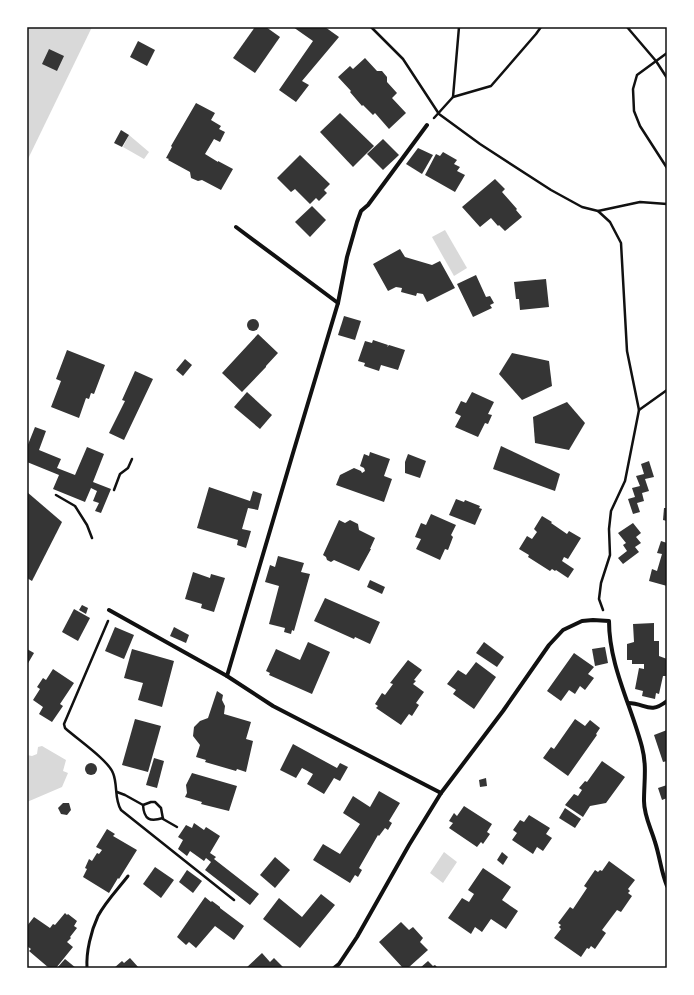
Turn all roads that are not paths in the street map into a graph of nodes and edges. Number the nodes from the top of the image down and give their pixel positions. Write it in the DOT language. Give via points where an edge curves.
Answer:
graph roads {
  1 [pos="427,125"];
  2 [pos="236,226"];
  3 [pos="338,303"];
  4 [pos="110,611"];
  5 [pos="227,676"];
  6 [pos="667,701"];
  7 [pos="628,702"];
  8 [pos="441,794"];
  9 [pos="128,876"];
  10 [pos="667,886"];
  11 [pos="339,964"];
  12 [pos="87,968"];
  13 [pos="334,968"];
  14 [pos="343,968"];
  1 -- 3 [label="street" via="361,211 352,238"];
  2 -- 3 [label="street"];
  3 -- 5 [label="street"];
  4 -- 5 [label="street"];
  5 -- 8 [label="street" via="273,706"];
  6 -- 7 [label="street" via="661,706 651,708"];
  7 -- 8 [label="street" via="617,671 609,638 608,621 582,621 570,626 559,634 536,663"];
  7 -- 10 [label="street" via="646,764 645,813"];
  8 -- 11 [label="street"];
  9 -- 12 [label="lane" via="98,916 86,959"];
  11 -- 13 [label="street"];
  11 -- 14 [label="street"];
}
